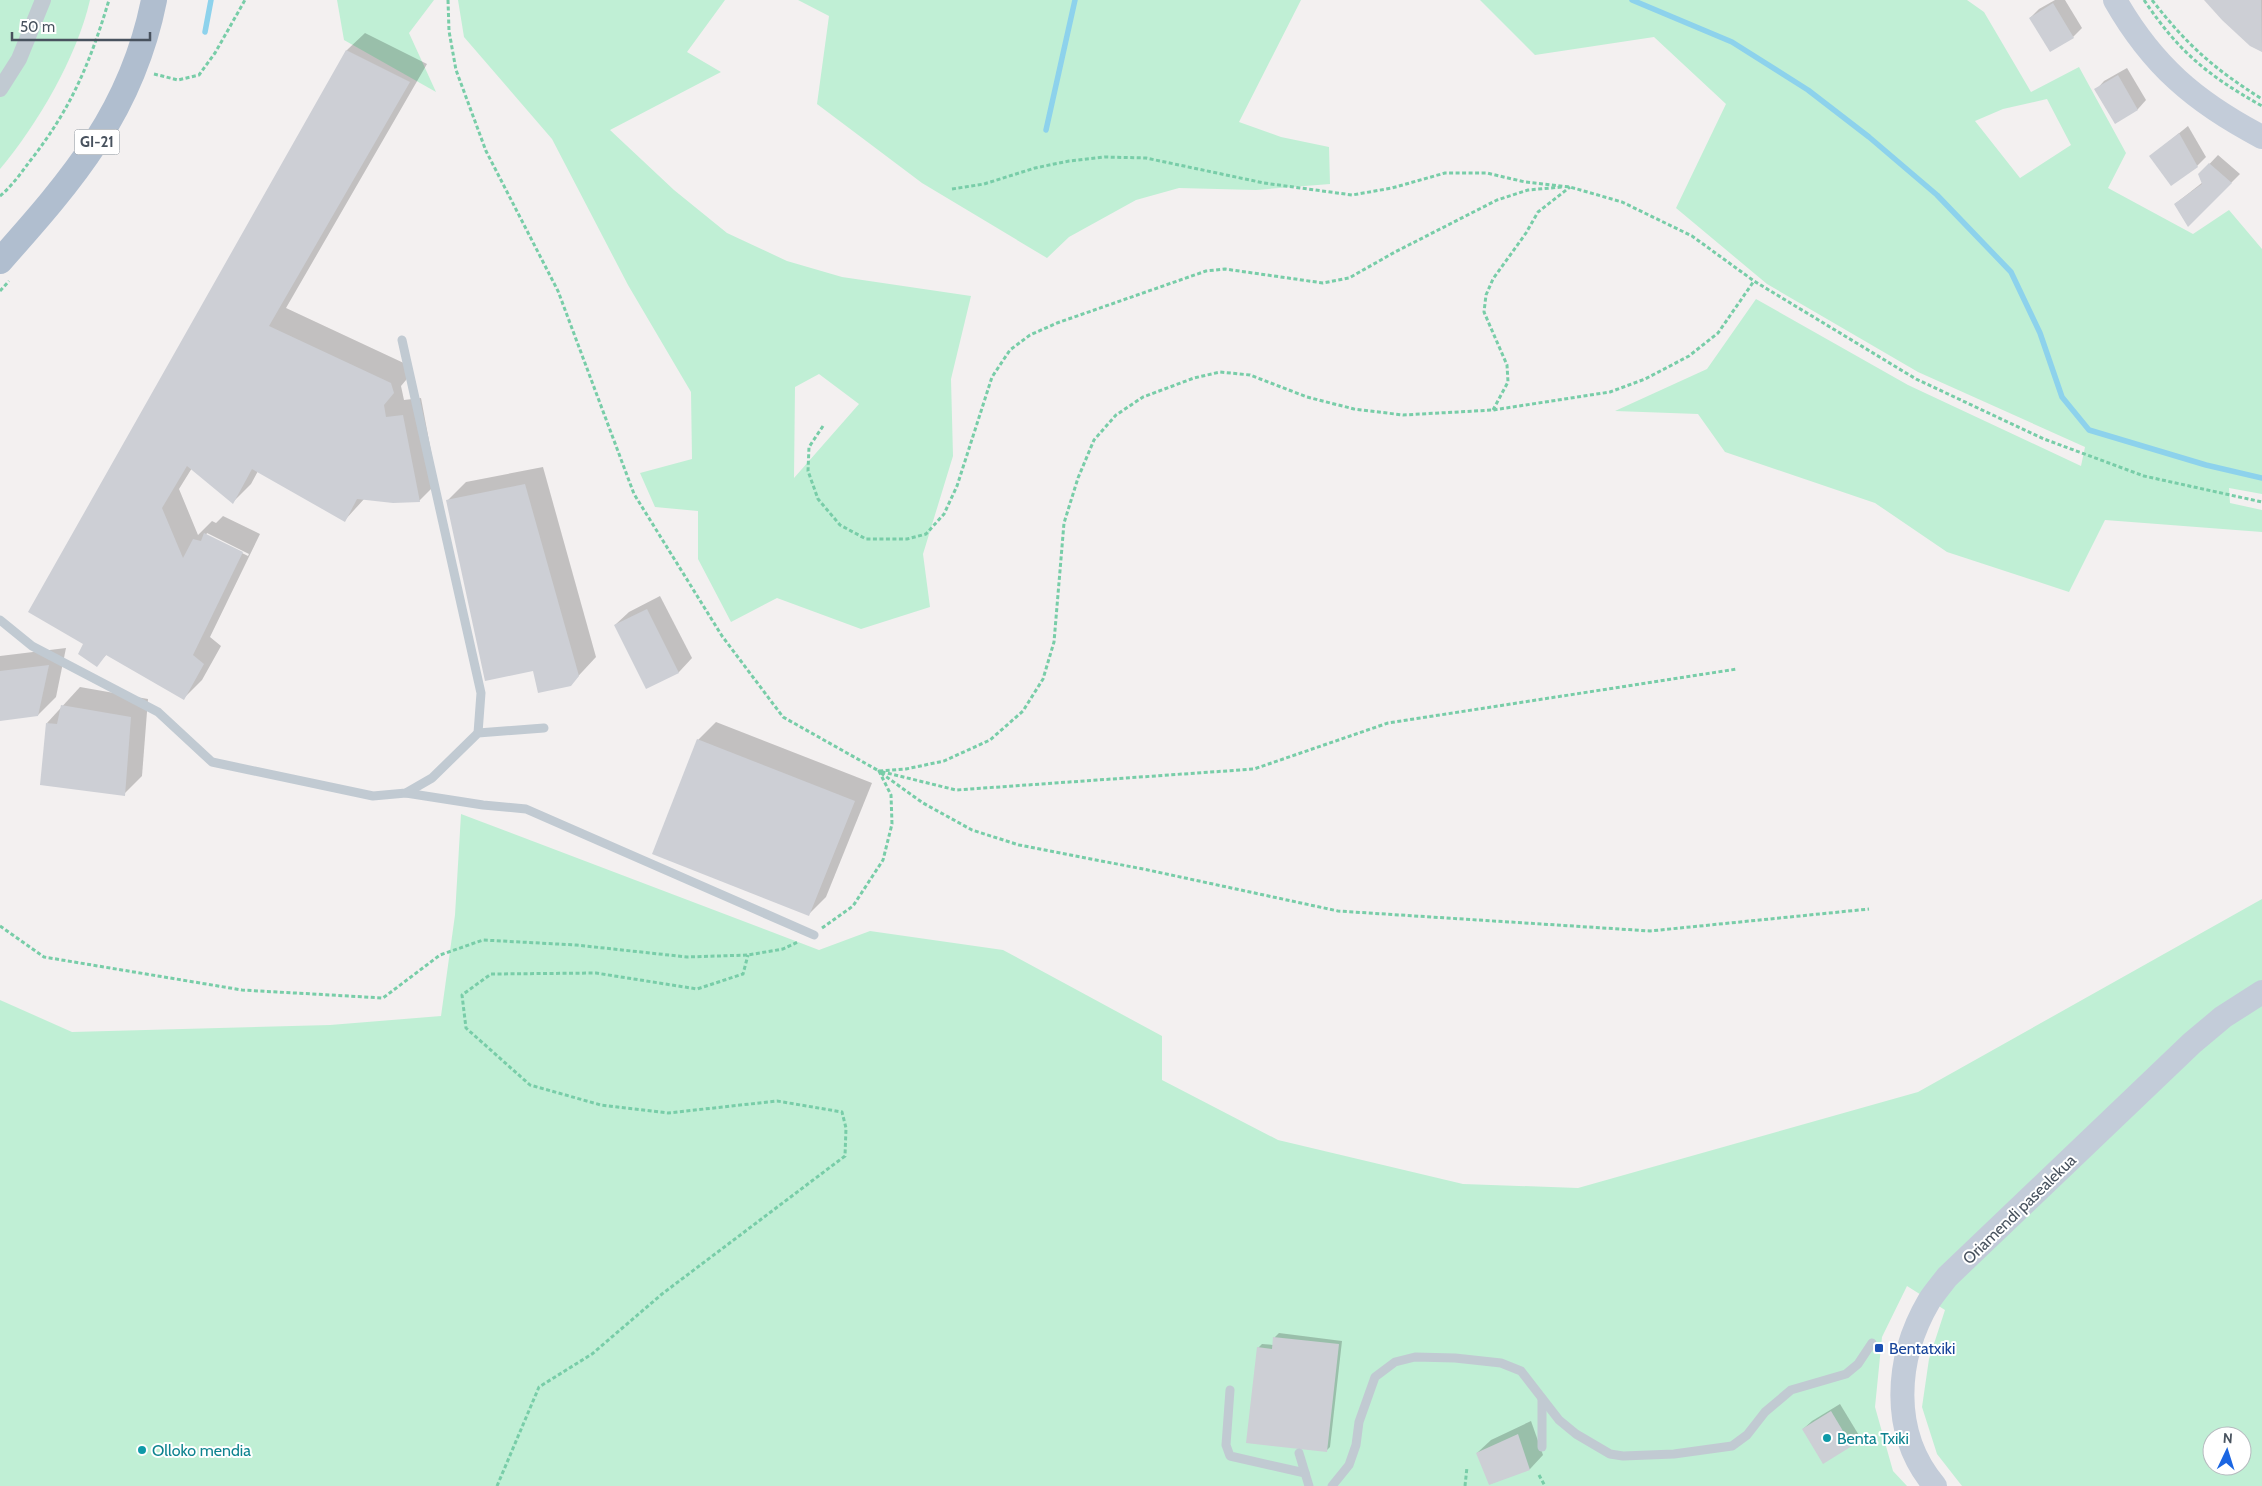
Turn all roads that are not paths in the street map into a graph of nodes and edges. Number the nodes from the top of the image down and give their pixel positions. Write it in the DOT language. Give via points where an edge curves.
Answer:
graph roads {
  1 [pos="43,0"];
  2 [pos="154,0"];
  3 [pos="2115,0"];
  4 [pos="2132,0"];
  5 [pos="0,89"];
  6 [pos="2261,131"];
  7 [pos="0,261"];
  8 [pos="402,340"];
  9 [pos="0,620"];
  10 [pos="544,728"];
  11 [pos="478,733"];
  12 [pos="406,793"];
  13 [pos="814,934"];
  14 [pos="2262,992"];
  15 [pos="1872,1343"];
  16 [pos="1230,1390"];
  17 [pos="1542,1398"];
  18 [pos="1542,1447"];
  19 [pos="1299,1453"];
  20 [pos="1305,1473"];
  21 [pos="1309,1486"];
  22 [pos="1332,1486"];
  23 [pos="1934,1486"];
  1 -- 5 [label="street" via="19,59"];
  2 -- 7 [label="main road, GI-21" via="135,68 113,116 91,151 42,215"];
  3 -- 6 [label="main road" via="2131,28 2168,73 2202,101"];
  4 -- 6 [label="main road" via="2166,48"];
  8 -- 11 [label="lane" via="481,693"];
  9 -- 12 [label="lane" via="32,646 158,712 212,762 372,796"];
  10 -- 11 [label="lane"];
  11 -- 12 [label="lane" via="432,778"];
  12 -- 13 [label="lane" via="526,809"];
  14 -- 23 [label="main road, Oriamendi pasealekua" via="2192,1043 1948,1277 1930,1300 1908,1348 1901,1399 1913,1452"];
  15 -- 17 [label="lane" via="1858,1364 1846,1374 1791,1390 1732,1446 1704,1451 1610,1454 1576,1434 1559,1420"];
  16 -- 20 [label="lane" via="1226,1445 1230,1456"];
  17 -- 18 [label="lane"];
  17 -- 22 [label="lane" via="1521,1371 1501,1363 1415,1357 1395,1362 1375,1377 1359,1422 1356,1445 1348,1465"];
  19 -- 20 [label="lane"];
  20 -- 21 [label="lane"];
}
